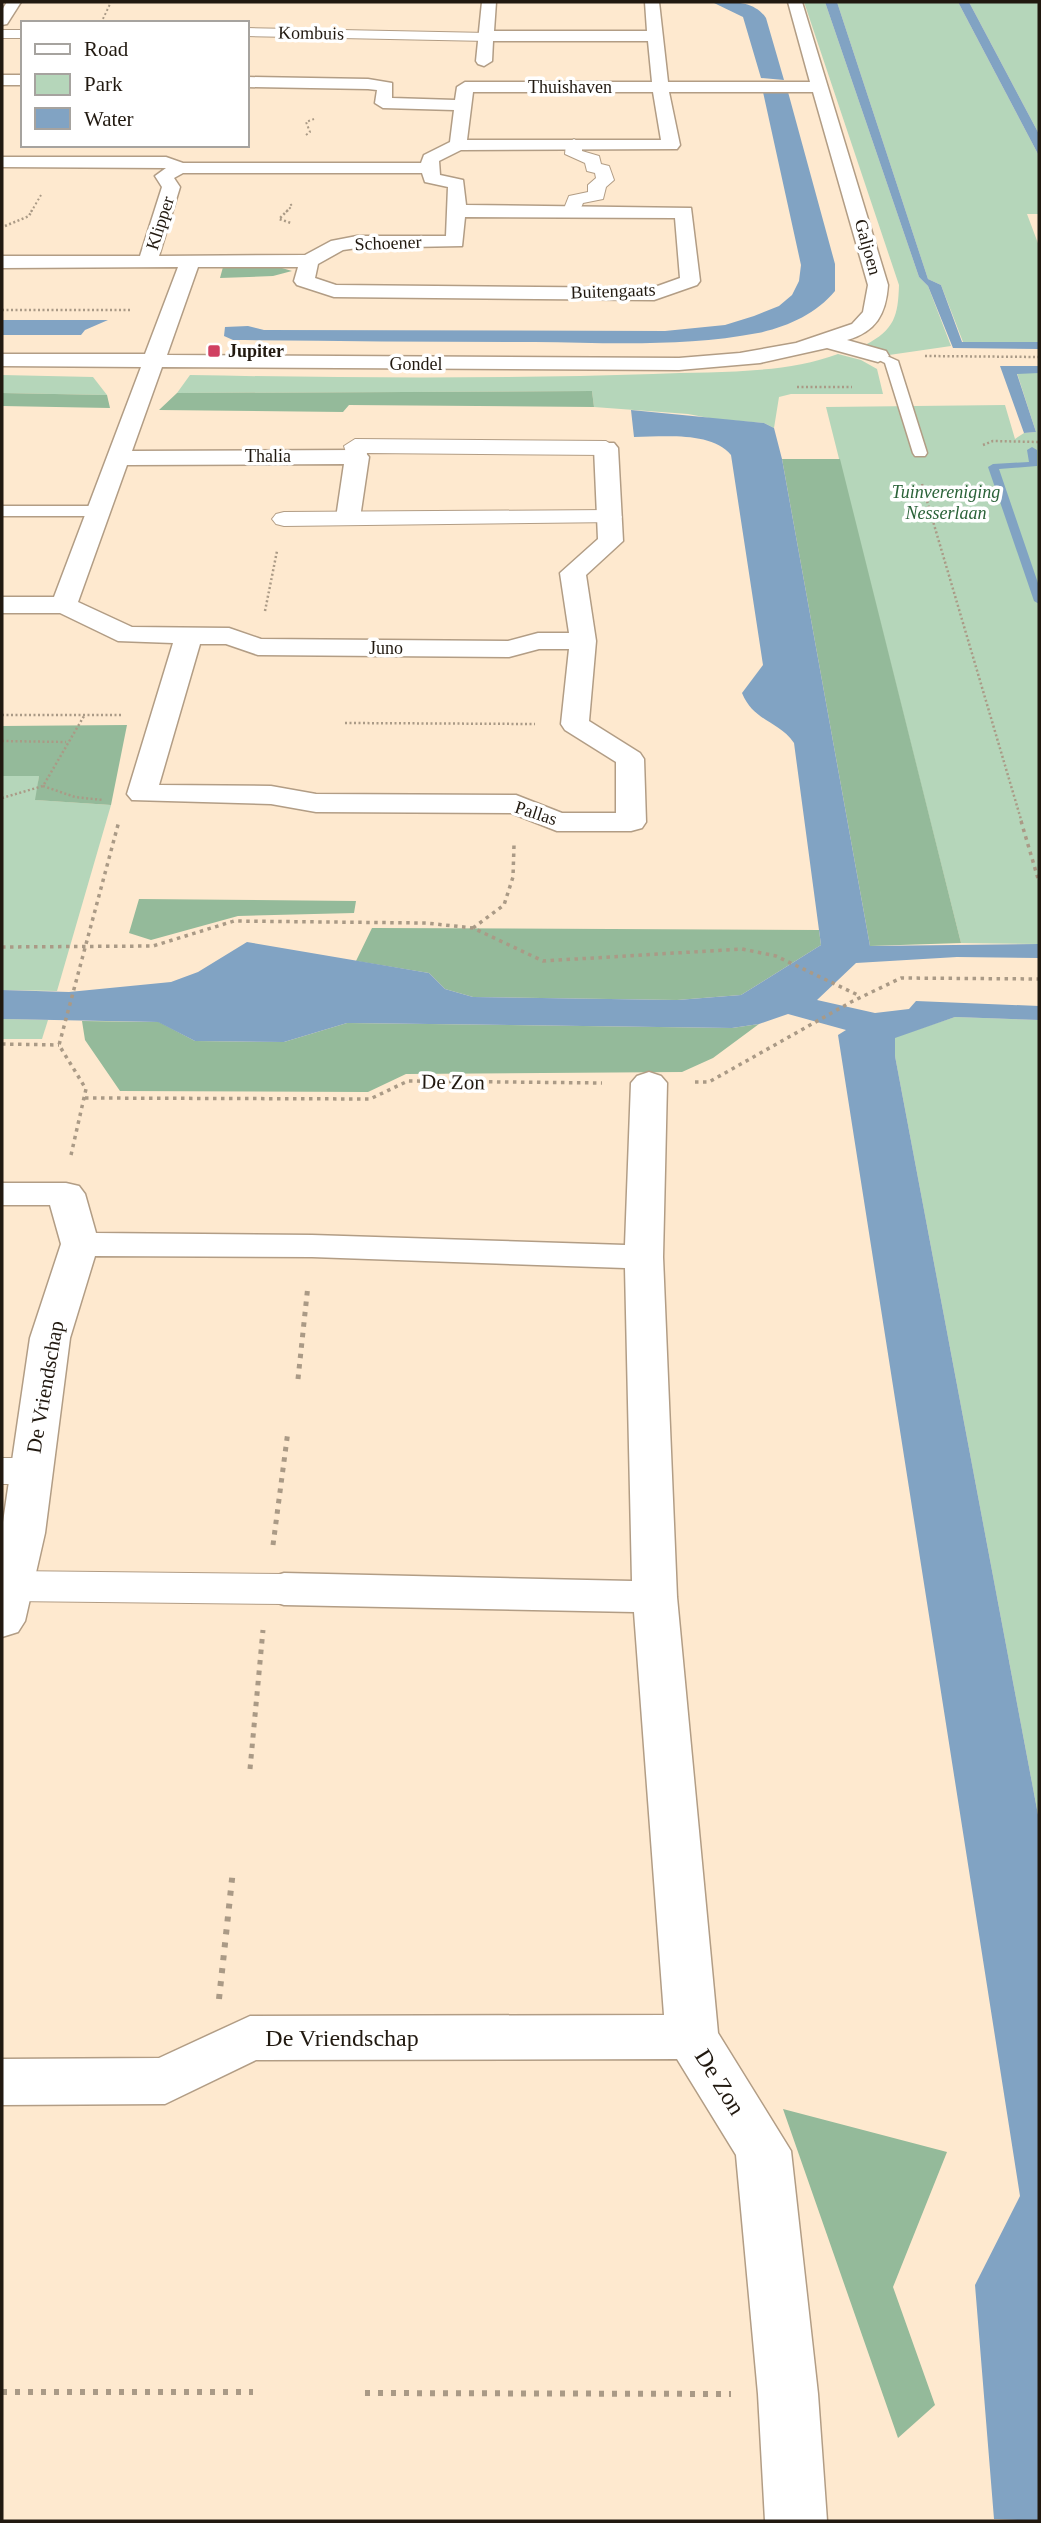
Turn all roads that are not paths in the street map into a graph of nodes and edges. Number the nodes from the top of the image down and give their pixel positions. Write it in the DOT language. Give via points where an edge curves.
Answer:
graph roads {
  1 [pos="14,2"];
  2 [pos="489,2"];
  3 [pos="652,2"];
  4 [pos="795,2"];
  5 [pos="780,8"];
  6 [pos="2,21"];
  7 [pos="801,25"];
  8 [pos="248,32"];
  9 [pos="2,33"];
  10 [pos="21,34"];
  11 [pos="654,36"];
  12 [pos="488,37"];
  13 [pos="2,80"];
  14 [pos="21,80"];
  15 [pos="248,82"];
  16 [pos="660,86"];
  17 [pos="820,87"];
  18 [pos="464,91"];
  19 [pos="574,144"];
  20 [pos="458,145"];
  21 [pos="193,147"];
  22 [pos="2,162"];
  23 [pos="173,165"];
  24 [pos="431,169"];
  25 [pos="457,211"];
  26 [pos="572,211"];
  27 [pos="309,261"];
  28 [pos="2,262"];
  29 [pos="190,262"];
  30 [pos="147,263"];
  31 [pos="827,341"];
  32 [pos="878,356"];
  33 [pos="2,360"];
  34 [pos="151,362"];
  35 [pos="606,449"];
  36 [pos="920,453"];
  37 [pos="357,457"];
  38 [pos="116,458"];
  39 [pos="2,511"];
  40 [pos="97,511"];
  41 [pos="610,517"];
  42 [pos="284,519"];
  43 [pos="348,519"];
  44 [pos="2,605"];
  45 [pos="64,605"];
  46 [pos="189,636"];
  47 [pos="583,641"];
  48 [pos="649,1083"];
  49 [pos="2,1194"];
  50 [pos="80,1244"];
  51 [pos="644,1257"];
  52 [pos="16,1471"];
  53 [pos="12,1533"];
  54 [pos="275,1589"];
  55 [pos="654,1597"];
  56 [pos="6,1603"];
  57 [pos="692,2038"];
  58 [pos="2,2082"];
  59 [pos="796,2521"];
  1 -- 6 [label="street"];
  2 -- 12 [label="street"];
  3 -- 11 [label="street"];
  4 -- 7 [label="street, Galjoen"];
  5 -- 7 [label="street"];
  7 -- 17 [label="street, Galjoen"];
  8 -- 12 [label="street, Kombuis"];
  9 -- 10 [label="street"];
  11 -- 12 [label="street"];
  11 -- 16 [label="street"];
  12 -- 18 [label="street"];
  13 -- 14 [label="street"];
  15 -- 18 [label="street" via="392,86 383,103"];
  16 -- 17 [label="street, Thuishaven"];
  16 -- 18 [label="street, Thuishaven"];
  16 -- 19 [label="street" via="671,145"];
  17 -- 31 [label="street, Galjoen" via="878,285 876,305 864,326"];
  18 -- 20 [label="street"];
  19 -- 20 [label="street"];
  19 -- 26 [label="street" via="573,154 593,160 593,167 603,170 606,180 597,185 597,195 575,200"];
  20 -- 24 [label="street" via="430,159"];
  21 -- 23 [label="street" via="194,153"];
  22 -- 23 [label="street"];
  23 -- 24 [label="street"];
  23 -- 30 [label="street, Klipper" via="164,176 172,187"];
  24 -- 25 [label="street, Schoener" via="431,178 457,184"];
  25 -- 26 [label="street, Buitengaats"];
  25 -- 27 [label="street, Schoener" via="455,242 358,242 338,245"];
  26 -- 27 [label="street, Buitengaats" via="684,212 690,281 654,293 334,291 304,282"];
  27 -- 29 [label="street, Schoener"];
  28 -- 30 [label="street, Schoener"];
  29 -- 30 [label="street, Schoener"];
  29 -- 34 [label="street"];
  31 -- 32 [label="street"];
  31 -- 34 [label="street, Gondel" via="748,359 679,364"];
  32 -- 36 [label="lane" via="891,361"];
  33 -- 34 [label="street, Gondel"];
  34 -- 38 [label="street"];
  35 -- 37 [label="street" via="355,446"];
  35 -- 41 [label="street"];
  37 -- 38 [label="street, Thalia"];
  37 -- 43 [label="street"];
  38 -- 40 [label="street"];
  39 -- 40 [label="lane"];
  40 -- 45 [label="street"];
  41 -- 43 [label="street"];
  41 -- 47 [label="street" via="611,541 573,573"];
  42 -- 43 [label="street"];
  44 -- 45 [label="street"];
  45 -- 46 [label="street" via="127,635"];
  46 -- 47 [label="street, Juno" via="229,636 258,647 509,649 538,641"];
  46 -- 47 [label="street, Pallas" via="142,794 271,795 316,803 516,804 557,822 631,822 629,759 575,724"];
  48 -- 51 [label="street, De Zon"];
  49 -- 50 [label="street" via="65,1194"];
  50 -- 51 [label="street"];
  50 -- 52 [label="street, De Vriendschap"];
  51 -- 55 [label="street, De Zon"];
  52 -- 53 [label="street, De Vriendschap"];
  53 -- 56 [label="street, De Vriendschap"];
  54 -- 55 [label="street"];
  54 -- 56 [label="street"];
  55 -- 57 [label="street, De Zon"];
  57 -- 58 [label="street, De Vriendschap" via="250,2038 165,2081"];
  57 -- 59 [label="street, De Zon" via="763,2151"];
}
